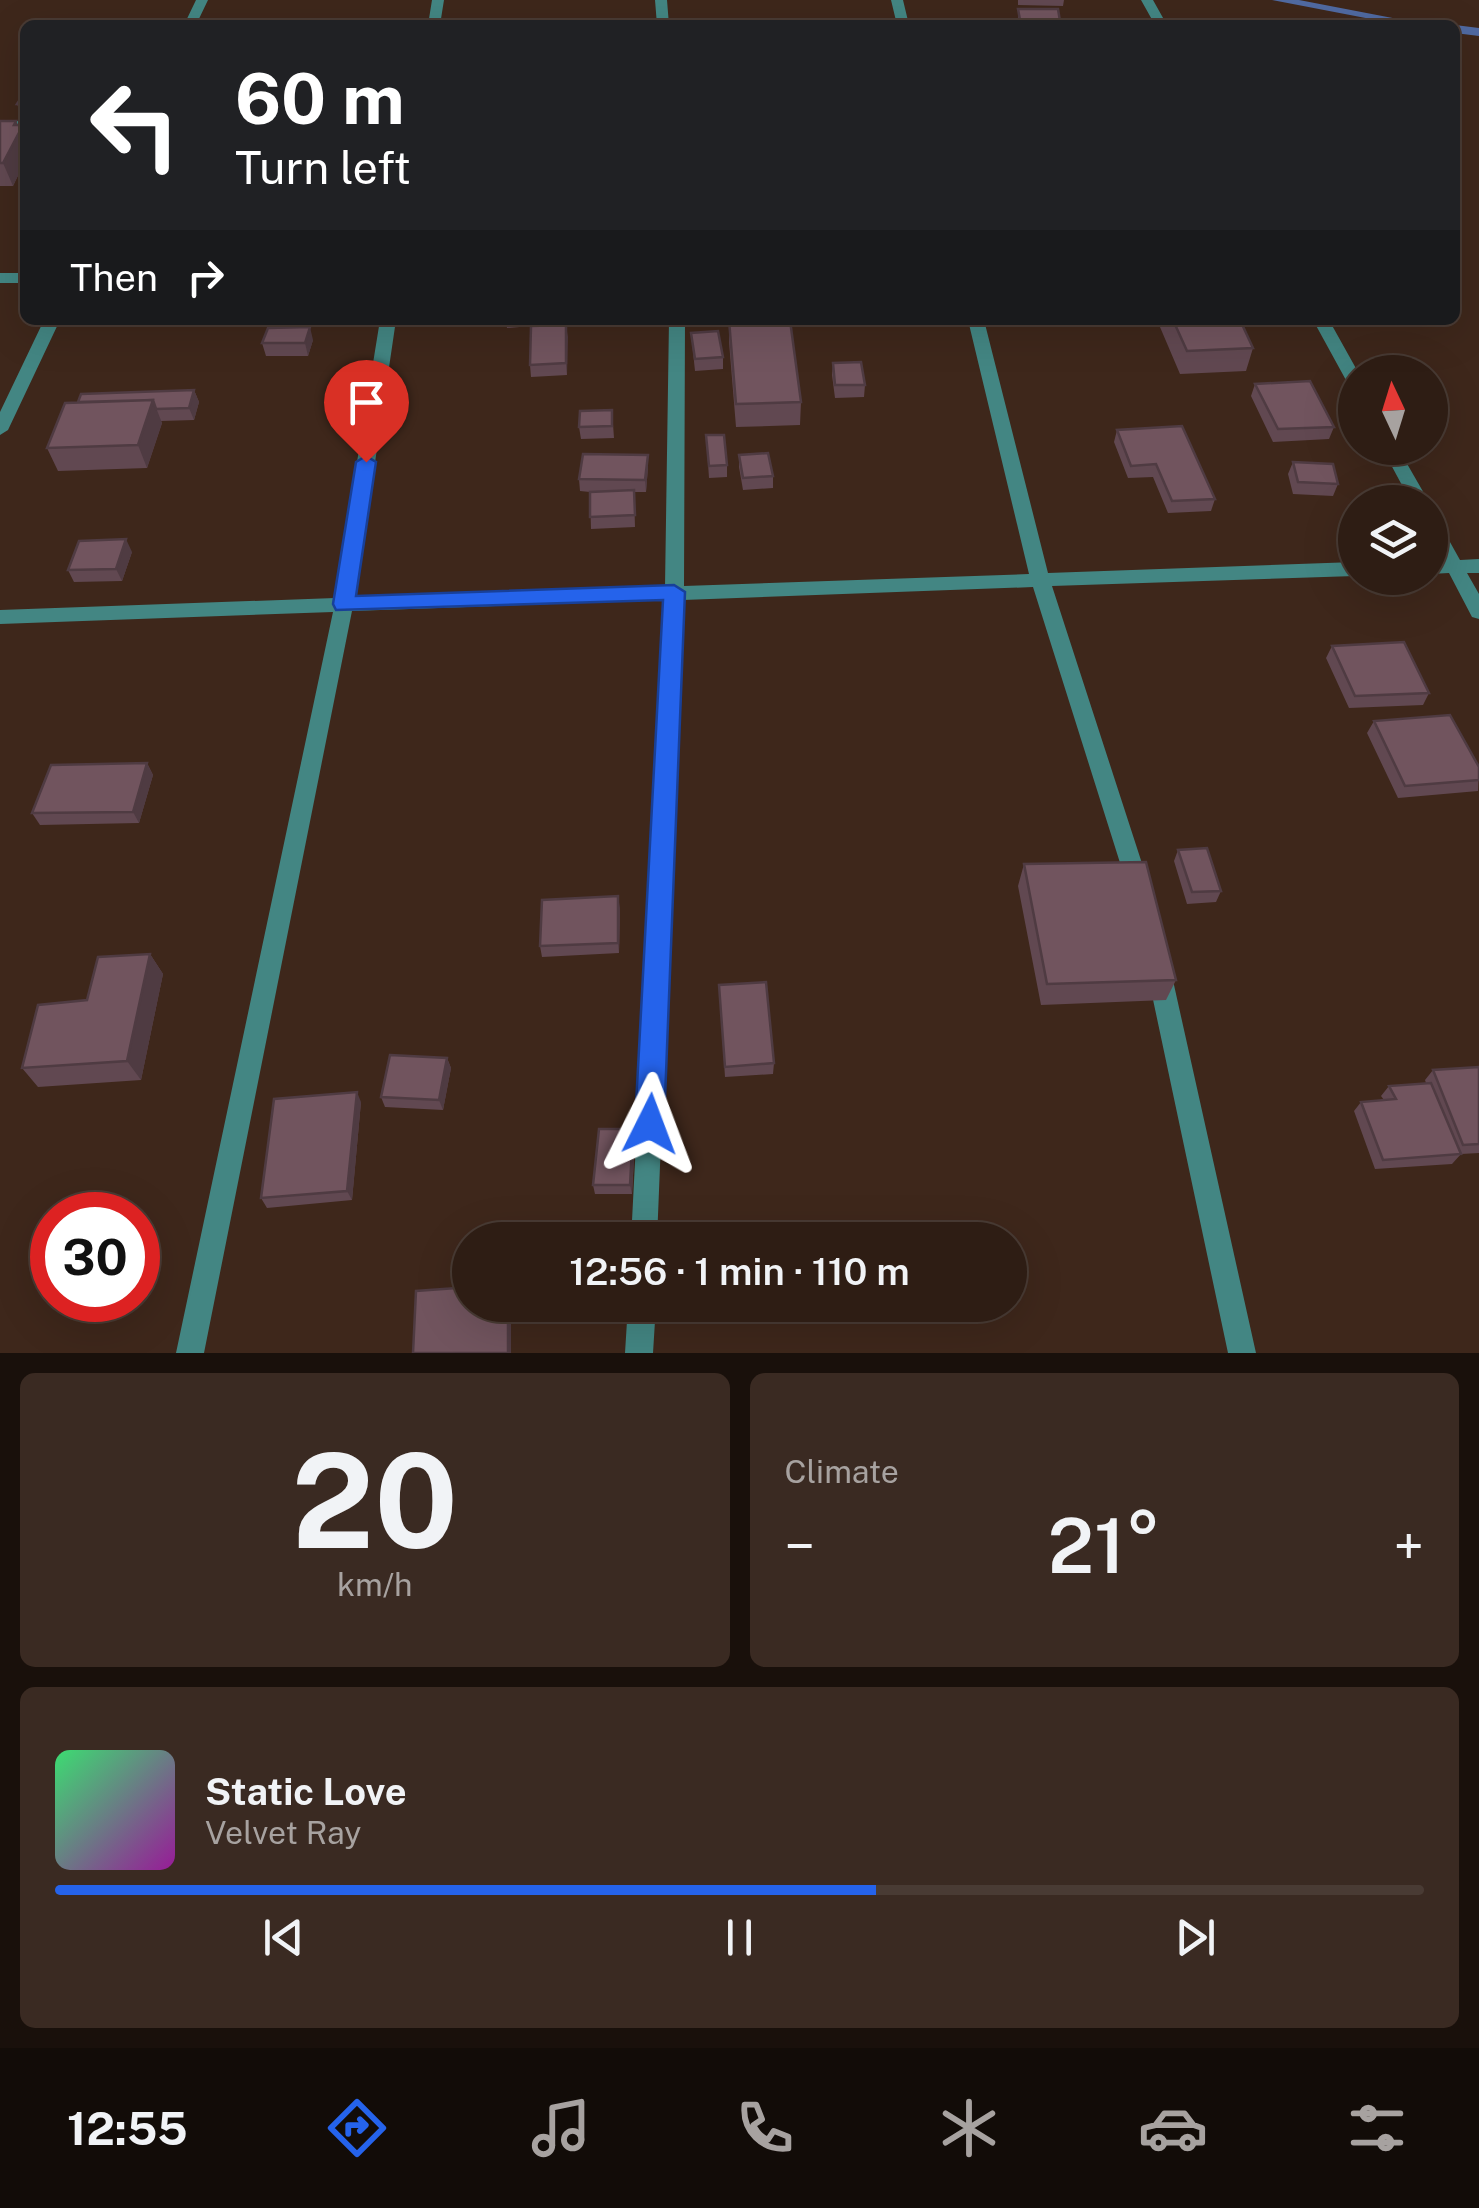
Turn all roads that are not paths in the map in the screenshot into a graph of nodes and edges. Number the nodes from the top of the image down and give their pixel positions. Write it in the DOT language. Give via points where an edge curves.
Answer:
graph roads {
  1 [pos="50,325"];
  2 [pos="387,325"];
  3 [pos="677,325"];
  4 [pos="977,325"];
  5 [pos="1325,325"];
  6 [pos="1341,355"];
  7 [pos="0,430"];
  8 [pos="1448,555"];
  9 [pos="1448,566"];
  10 [pos="1454,566"];
  11 [pos="1479,566"];
  12 [pos="1338,570"];
  13 [pos="1040,579"];
  14 [pos="674,592"];
  15 [pos="344,604"];
  16 [pos="1479,612"];
  17 [pos="0,617"];
  18 [pos="1142,900"];
  19 [pos="1154,950"];
  20 [pos="645,1222"];
  21 [pos="641,1322"];
  22 [pos="190,1353"];
  23 [pos="639,1353"];
  24 [pos="1242,1353"];
  1 -- 7 [label="street"];
  2 -- 15 [label="street"];
  3 -- 14 [label="street"];
  4 -- 13 [label="street"];
  5 -- 6 [label="street"];
  8 -- 10 [label="street"];
  9 -- 10 [label="street"];
  10 -- 11 [label="street"];
  10 -- 16 [label="street"];
  12 -- 13 [label="street"];
  13 -- 14 [label="street"];
  13 -- 18 [label="street"];
  14 -- 15 [label="street"];
  14 -- 20 [label="street"];
  15 -- 17 [label="street"];
  15 -- 22 [label="street"];
  19 -- 24 [label="street"];
  21 -- 23 [label="street"];
}
